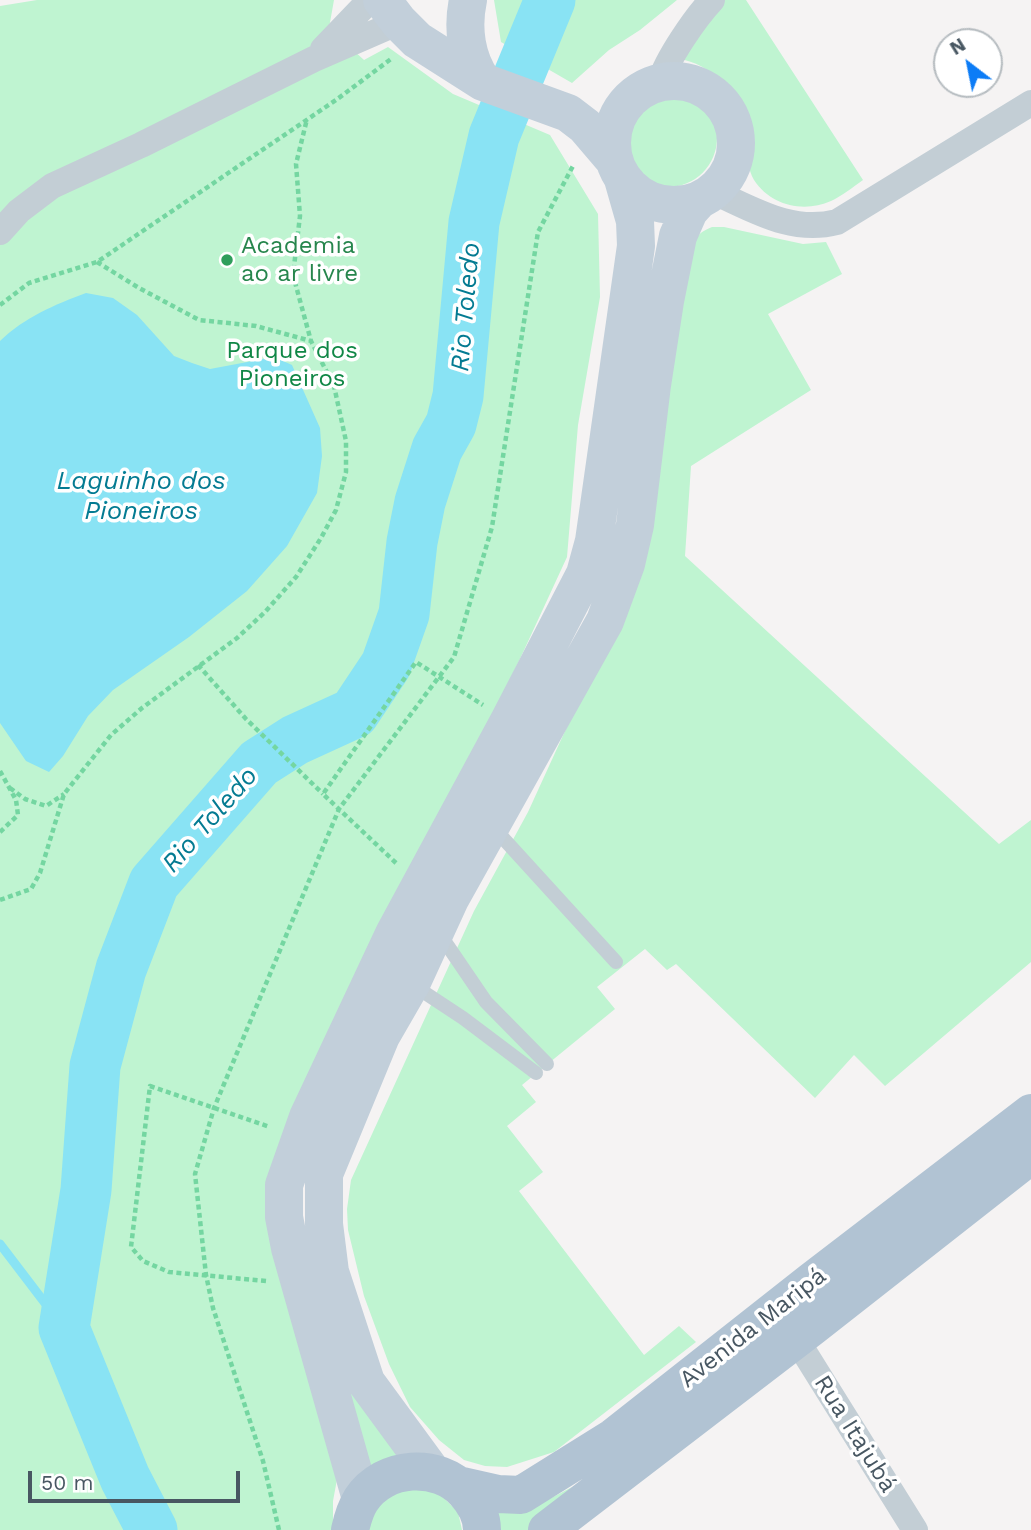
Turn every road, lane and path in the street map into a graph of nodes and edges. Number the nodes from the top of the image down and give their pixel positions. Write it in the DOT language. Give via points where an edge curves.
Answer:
graph roads {
  1 [pos="468,0"];
  2 [pos="712,0"];
  3 [pos="392,16"];
  4 [pos="314,59"];
  5 [pos="660,82"];
  6 [pos="486,83"];
  7 [pos="626,103"];
  8 [pos="1031,103"];
  9 [pos="552,107"];
  10 [pos="307,119"];
  11 [pos="605,167"];
  12 [pos="705,195"];
  13 [pos="0,232"];
  14 [pos="97,262"];
  15 [pos="0,305"];
  16 [pos="311,341"];
  17 [pos="198,665"];
  18 [pos="440,677"];
  19 [pos="509,721"];
  20 [pos="0,771"];
  21 [pos="9,788"];
  22 [pos="64,794"];
  23 [pos="323,794"];
  24 [pos="339,809"];
  25 [pos="492,825"];
  26 [pos="0,832"];
  27 [pos="0,900"];
  28 [pos="420,913"];
  29 [pos="617,962"];
  30 [pos="396,973"];
  31 [pos="214,1108"];
  32 [pos="1031,1113"];
  33 [pos="300,1138"];
  34 [pos="1031,1155"];
  35 [pos="206,1275"];
  36 [pos="300,1285"];
  37 [pos="796,1339"];
  38 [pos="445,1478"];
  39 [pos="356,1515"];
  40 [pos="279,1530"];
  41 [pos="482,1530"];
  42 [pos="547,1530"];
  43 [pos="915,1530"];
  1 -- 6 [label="street" via="465,37 477,73"];
  2 -- 5 [label="street"];
  3 -- 4 [label="street"];
  3 -- 4 [label="street"];
  3 -- 6 [label="street"];
  3 -- 10 [label="path"];
  4 -- 13 [label="street" via="52,187"];
  5 -- 7 [label="street"];
  5 -- 12 [label="street" via="680,80 699,86 729,113 736,151 729,171"];
  6 -- 9 [label="street"];
  7 -- 9 [label="street" via="586,112"];
  7 -- 11 [label="street" via="616,120"];
  8 -- 12 [label="street" via="837,222 797,226"];
  9 -- 11 [label="street" via="584,126"];
  10 -- 14 [label="path"];
  10 -- 16 [label="path" via="296,164 300,216 293,275"];
  11 -- 12 [label="street" via="657,203 678,205"];
  11 -- 18 [label="path" via="538,232 492,527 454,657"];
  11 -- 19 [label="street" via="635,221 636,246 594,541 585,574"];
  12 -- 25 [label="street" via="682,224 669,278 635,525 606,621"];
  14 -- 15 [label="path" via="29,283"];
  14 -- 16 [label="path" via="199,320 256,326"];
  16 -- 17 [label="path" via="334,386 346,441 346,472 336,509 296,577 237,638"];
  17 -- 22 [label="path" via="111,735"];
  17 -- 23 [label="path"];
  18 -- 19 [label="path"];
  18 -- 23 [label="path" via="416,662"];
  18 -- 24 [label="path"];
  19 -- 28 [label="street"];
  20 -- 21 [label="path"];
  21 -- 22 [label="path" via="46,806"];
  21 -- 26 [label="path" via="18,815"];
  22 -- 27 [label="path" via="31,889"];
  23 -- 24 [label="path"];
  24 -- 28 [label="path"];
  24 -- 31 [label="path"];
  25 -- 28 [label="street"];
  25 -- 29 [label="lane"];
  28 -- 30 [label="street"];
  28 -- 30 [label="lane" via="542,1069"];
  30 -- 33 [label="street"];
  30 -- 38 [label="street" via="381,1036 324,1174 324,1223 330,1272 366,1382"];
  31 -- 33 [label="path"];
  31 -- 35 [label="path" via="195,1174"];
  31 -- 35 [label="path" via="150,1086 131,1247 143,1261 169,1272"];
  32 -- 38 [label="main road, Avenida Maripá" via="614,1437 521,1495 498,1494"];
  33 -- 36 [label="street" via="284,1185 284,1217"];
  34 -- 37 [label="main road, Avenida Maripá"];
  35 -- 36 [label="path"];
  35 -- 40 [label="path"];
  36 -- 39 [label="street"];
  37 -- 42 [label="main road, Avenida Maripá"];
  37 -- 43 [label="street, Rua Itajubá"];
  38 -- 39 [label="main road, Avenida Maripá" via="399,1473 378,1483"];
  38 -- 41 [label="main road" via="474,1502"];
}
